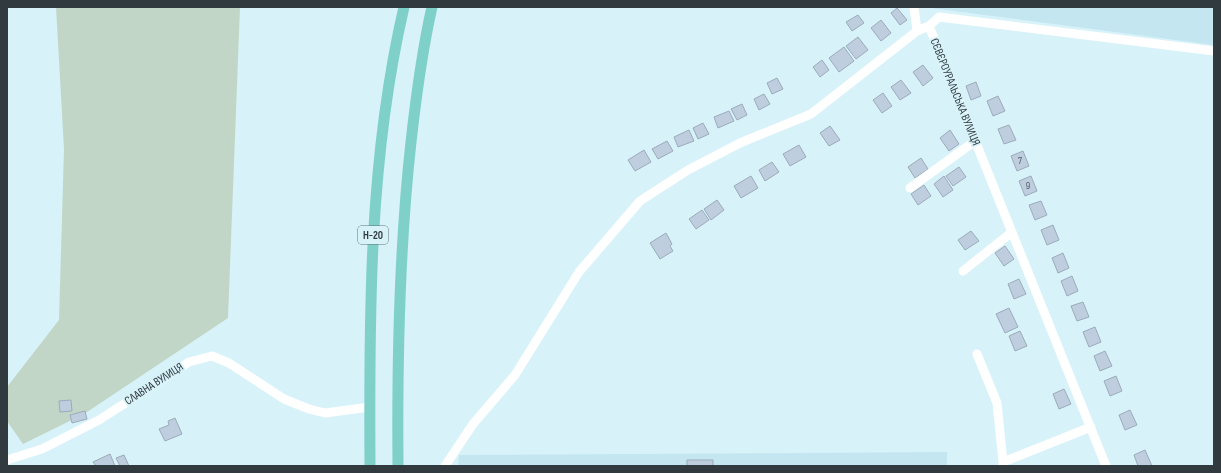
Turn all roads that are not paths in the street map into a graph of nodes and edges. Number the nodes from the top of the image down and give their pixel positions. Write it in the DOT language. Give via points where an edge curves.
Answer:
graph roads {
  1 [pos="404,7"];
  2 [pos="432,7"];
  3 [pos="914,7"];
  4 [pos="929,26"];
  5 [pos="918,31"];
  6 [pos="1214,50"];
  7 [pos="975,141"];
  8 [pos="910,188"];
  9 [pos="1012,232"];
  10 [pos="963,271"];
  11 [pos="977,354"];
  12 [pos="370,407"];
  13 [pos="1091,427"];
  14 [pos="7,460"];
  15 [pos="1003,464"];
  16 [pos="370,466"];
  17 [pos="398,466"];
  18 [pos="444,466"];
  19 [pos="1106,466"];
  1 -- 12 [label="main road, Н-20" via="386,108 376,194 370,297"];
  2 -- 17 [label="main road, Н-20" via="414,110 405,194 400,284"];
  3 -- 5 [label="street"];
  4 -- 5 [label="street, СЄВЄРОУРАЛЬСЬКА ВУЛИЦЯ"];
  4 -- 6 [label="street" via="939,17"];
  4 -- 7 [label="street, СЄВЄРОУРАЛЬСЬКА ВУЛИЦЯ"];
  5 -- 18 [label="street, СЄВЄРОУРАЛЬСЬКА ВУЛИЦЯ" via="811,114 740,143 688,170 640,201 579,272 515,375 473,424"];
  7 -- 8 [label="street"];
  7 -- 9 [label="street, СЄВЄРОУРАЛЬСЬКА ВУЛИЦЯ"];
  9 -- 10 [label="street"];
  9 -- 13 [label="street, СЄВЄРОУРАЛЬСЬКА ВУЛИЦЯ"];
  11 -- 15 [label="street" via="997,404"];
  12 -- 14 [label="street, СЛАВНА ВУЛИЦЯ" via="325,413 308,409 212,356 189,362 99,420 42,449"];
  12 -- 16 [label="main road, Н-20"];
  13 -- 15 [label="street"];
  13 -- 19 [label="street, СЄВЄРОУРАЛЬСЬКА ВУЛИЦЯ"];
}
